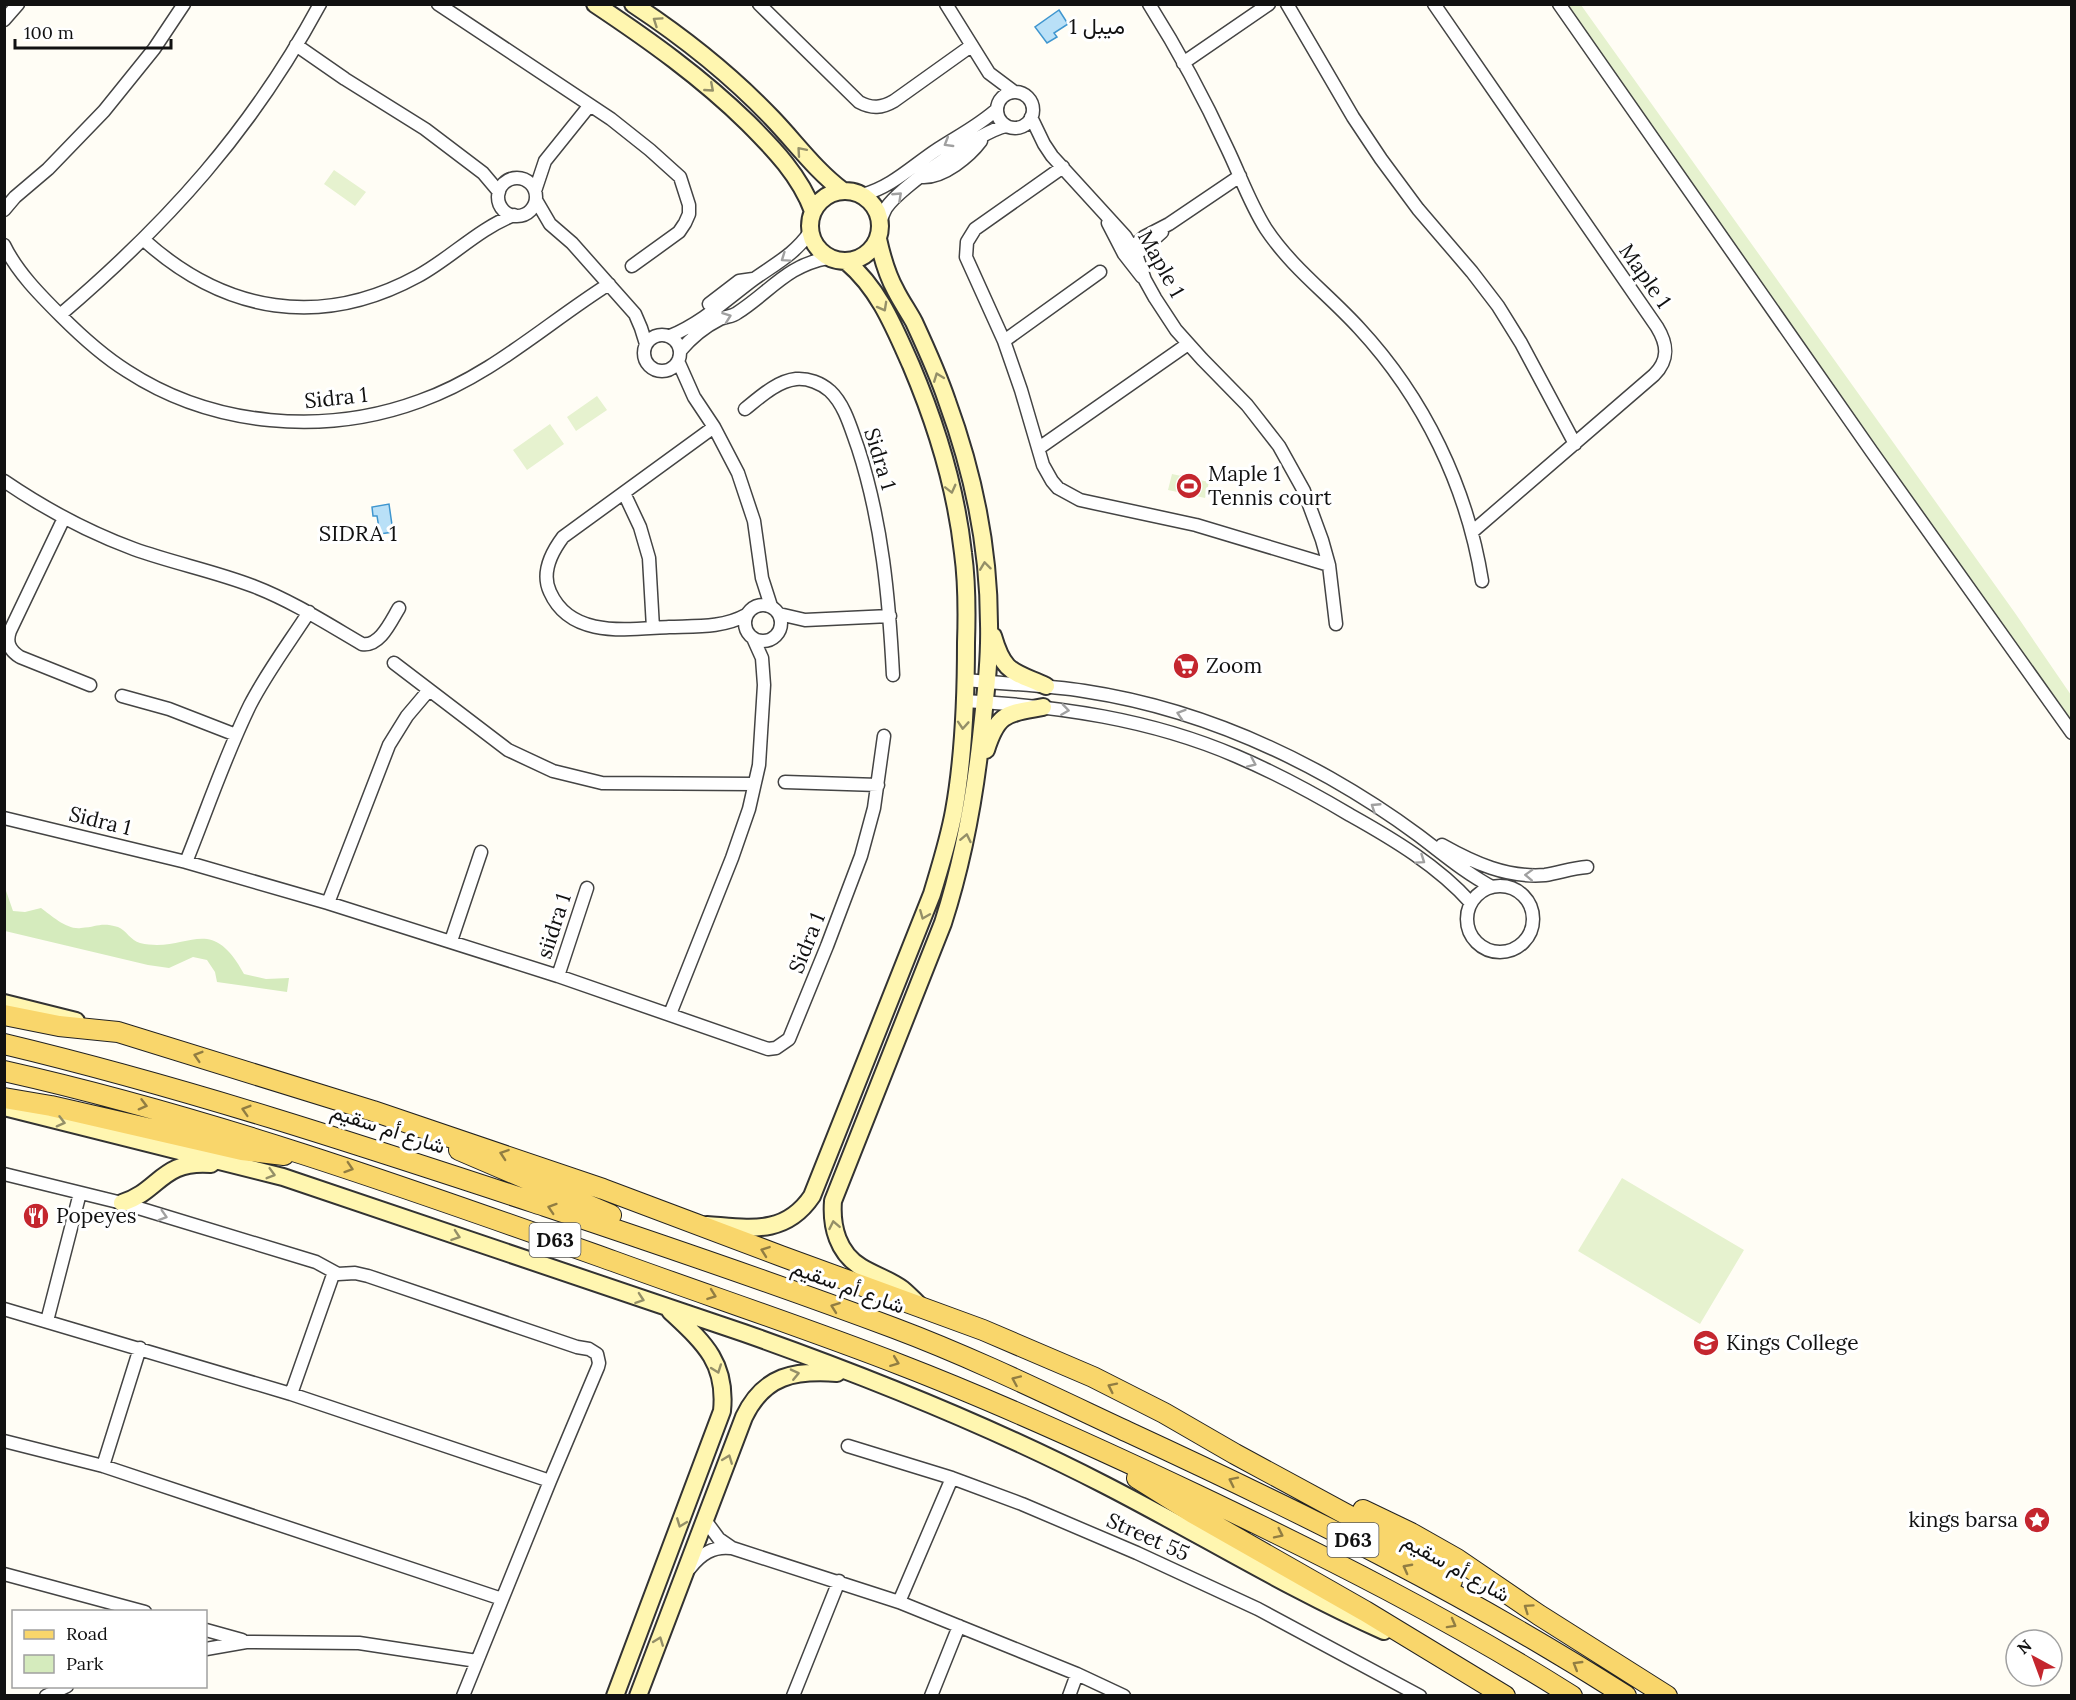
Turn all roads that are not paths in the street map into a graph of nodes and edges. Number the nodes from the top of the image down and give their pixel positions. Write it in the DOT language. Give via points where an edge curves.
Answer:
graph roads {
  1 [pos="18,4"];
  2 [pos="184,4"];
  3 [pos="320,4"];
  4 [pos="438,4"];
  5 [pos="595,4"];
  6 [pos="633,4"];
  7 [pos="946,4"];
  8 [pos="1149,4"];
  9 [pos="1269,4"];
  10 [pos="1287,4"];
  11 [pos="1434,4"];
  12 [pos="1559,4"];
  13 [pos="762,5"];
  14 [pos="4,20"];
  15 [pos="296,45"];
  16 [pos="971,46"];
  17 [pos="1183,63"];
  18 [pos="989,72"];
  19 [pos="1013,91"];
  20 [pos="590,105"];
  21 [pos="997,106"];
  22 [pos="1031,117"];
  23 [pos="1012,127"];
  24 [pos="1044,144"];
  25 [pos="545,161"];
  26 [pos="1063,167"];
  27 [pos="476,168"];
  28 [pos="1240,176"];
  29 [pos="515,179"];
  30 [pos="843,191"];
  31 [pos="535,195"];
  32 [pos="862,195"];
  33 [pos="500,198"];
  34 [pos="4,210"];
  35 [pos="813,211"];
  36 [pos="517,215"];
  37 [pos="880,221"];
  38 [pos="550,224"];
  39 [pos="810,232"];
  40 [pos="479,234"];
  41 [pos="878,239"];
  42 [pos="144,240"];
  43 [pos="4,245"];
  44 [pos="1130,254"];
  45 [pos="828,258"];
  46 [pos="847,262"];
  47 [pos="632,266"];
  48 [pos="1100,272"];
  49 [pos="609,284"];
  50 [pos="634,314"];
  51 [pos="60,315"];
  52 [pos="666,335"];
  53 [pos="1004,342"];
  54 [pos="646,344"];
  55 [pos="1188,344"];
  56 [pos="679,356"];
  57 [pos="663,371"];
  58 [pos="694,397"];
  59 [pos="745,408"];
  60 [pos="714,427"];
  61 [pos="1575,444"];
  62 [pos="1039,448"];
  63 [pos="4,481"];
  64 [pos="624,493"];
  65 [pos="63,518"];
  66 [pos="1473,532"];
  67 [pos="1329,565"];
  68 [pos="762,578"];
  69 [pos="1482,581"];
  70 [pos="399,608"];
  71 [pos="775,610"];
  72 [pos="749,611"];
  73 [pos="309,612"];
  74 [pos="890,616"];
  75 [pos="805,620"];
  76 [pos="989,624"];
  77 [pos="1336,624"];
  78 [pos="720,625"];
  79 [pos="653,627"];
  80 [pos="777,633"];
  81 [pos="750,635"];
  82 [pos="394,663"];
  83 [pos="764,665"];
  84 [pos="893,675"];
  85 [pos="977,681"];
  86 [pos="90,685"];
  87 [pos="1047,686"];
  88 [pos="429,690"];
  89 [pos="122,696"];
  90 [pos="965,701"];
  91 [pos="984,702"];
  92 [pos="1043,707"];
  93 [pos="2072,733"];
  94 [pos="236,735"];
  95 [pos="884,736"];
  96 [pos="785,782"];
  97 [pos="976,782"];
  98 [pos="754,784"];
  99 [pos="878,785"];
  100 [pos="4,818"];
  101 [pos="1416,834"];
  102 [pos="481,852"];
  103 [pos="186,862"];
  104 [pos="1587,867"];
  105 [pos="1492,887"];
  106 [pos="587,888"];
  107 [pos="328,903"];
  108 [pos="1471,903"];
  109 [pos="451,941"];
  110 [pos="558,976"];
  111 [pos="4,1003"];
  112 [pos="670,1014"];
  113 [pos="4,1015"];
  114 [pos="118,1032"];
  115 [pos="4,1044"];
  116 [pos="4,1071"];
  117 [pos="4,1098"];
  118 [pos="4,1107"];
  119 [pos="405,1121"];
  120 [pos="312,1155"];
  121 [pos="242,1166"];
  122 [pos="4,1174"];
  123 [pos="80,1193"];
  124 [pos="122,1203"];
  125 [pos="692,1223"];
  126 [pos="336,1273"];
  127 [pos="773,1285"];
  128 [pos="919,1305"];
  129 [pos="668,1308"];
  130 [pos="4,1309"];
  131 [pos="47,1321"];
  132 [pos="140,1348"];
  133 [pos="857,1375"];
  134 [pos="291,1394"];
  135 [pos="1164,1413"];
  136 [pos="4,1441"];
  137 [pos="848,1446"];
  138 [pos="1093,1447"];
  139 [pos="103,1466"];
  140 [pos="952,1478"];
  141 [pos="550,1480"];
  142 [pos="705,1520"];
  143 [pos="732,1548"];
  144 [pos="4,1574"];
  145 [pos="681,1580"];
  146 [pos="839,1581"];
  147 [pos="502,1599"];
  148 [pos="106,1600"];
  149 [pos="899,1602"];
  150 [pos="122,1610"];
  151 [pos="141,1610"];
  152 [pos="1487,1612"];
  153 [pos="959,1626"];
  154 [pos="207,1630"];
  155 [pos="246,1642"];
  156 [pos="207,1649"];
  157 [pos="1436,1653"];
  158 [pos="477,1661"];
  159 [pos="1077,1674"];
  160 [pos="62,1688"];
  161 [pos="46,1695"];
  162 [pos="463,1695"];
  163 [pos="615,1695"];
  164 [pos="638,1695"];
  165 [pos="793,1695"];
  166 [pos="931,1695"];
  167 [pos="1069,1695"];
  168 [pos="1124,1695"];
  169 [pos="1420,1695"];
  170 [pos="1505,1695"];
  171 [pos="1572,1695"];
  172 [pos="1626,1695"];
  173 [pos="1667,1695"];
  1 -- 14 [label="street"];
  2 -- 34 [label="street" via="104,111"];
  3 -- 15 [label="street"];
  4 -- 20 [label="street"];
  5 -- 35 [label="street, one-way" via="678,62 732,108 789,168"];
  30 -- 6 [label="street, one-way" via="718,67"];
  7 -- 16 [label="street"];
  8 -- 17 [label="street"];
  9 -- 17 [label="street"];
  10 -- 61 [label="street" via="1371,145 1504,315"];
  11 -- 61 [label="street, Maple 1" via="1666,343 1660,369"];
  12 -- 93 [label="street"];
  13 -- 16 [label="street" via="859,102 873,108 894,101"];
  15 -- 27 [label="street" via="425,129"];
  15 -- 42 [label="street" via="212,166"];
  16 -- 18 [label="street"];
  17 -- 28 [label="street"];
  18 -- 19 [label="street"];
  18 -- 21 [label="street"];
  19 -- 21 [label="street" via="1001,97"];
  19 -- 22 [label="street" via="1021,92 1032,102"];
  20 -- 25 [label="street"];
  20 -- 47 [label="street" via="680,177 687,195 689,214 679,232"];
  21 -- 23 [label="street" via="998,116"];
  21 -- 32 [label="street, one-way" via="976,126 895,182"];
  22 -- 23 [label="street" via="1023,126"];
  22 -- 24 [label="street, Maple 1"];
  23 -- 24 [label="street"];
  37 -- 23 [label="street, one-way" via="886,208 923,177 947,170 974,150 986,133"];
  24 -- 26 [label="street, Maple 1"];
  25 -- 29 [label="street"];
  25 -- 31 [label="street"];
  26 -- 44 [label="street, Maple 1" via="1125,236"];
  26 -- 53 [label="street" via="981,224 967,242 968,265"];
  27 -- 29 [label="street"];
  27 -- 33 [label="street" via="489,179"];
  28 -- 44 [label="street" via="1144,237"];
  28 -- 66 [label="street" via="1276,244 1359,328 1413,398 1446,459"];
  29 -- 31 [label="street" via="529,182"];
  29 -- 33 [label="street" via="502,187"];
  30 -- 32 [label="street"];
  30 -- 35 [label="street" via="825,197"];
  31 -- 36 [label="street" via="531,210"];
  31 -- 38 [label="street"];
  32 -- 37 [label="street" via="871,202"];
  33 -- 36 [label="street" via="505,211"];
  33 -- 40 [label="street" via="488,225"];
  35 -- 39 [label="street"];
  36 -- 38 [label="street"];
  36 -- 40 [label="street"];
  37 -- 41 [label="street"];
  38 -- 49 [label="street"];
  39 -- 45 [label="street" via="816,247"];
  39 -- 52 [label="street, one-way" via="790,255 754,279 739,280 710,302 706,315 688,329"];
  40 -- 42 [label="street" via="396,288 342,304 314,307 260,303 227,293 187,274"];
  41 -- 46 [label="street" via="869,252"];
  76 -- 41 [label="street, one-way" via="981,534 961,446 932,360 894,288"];
  42 -- 51 [label="street"];
  43 -- 51 [label="street, Sidra 1"];
  44 -- 55 [label="street, Maple 1" via="1165,314"];
  45 -- 46 [label="street"];
  56 -- 45 [label="street, one-way" via="693,336 736,314 789,272"];
  46 -- 85 [label="street, one-way" via="868,282 886,310 928,409 956,508"];
  48 -- 53 [label="street"];
  49 -- 50 [label="street"];
  49 -- 51 [label="street, Sidra 1" via="481,373 452,388 389,411 324,421 264,420 180,398 128,372"];
  50 -- 52 [label="street"];
  50 -- 54 [label="street"];
  52 -- 54 [label="street" via="655,336"];
  52 -- 56 [label="street" via="679,345"];
  53 -- 62 [label="street"];
  54 -- 57 [label="street" via="645,359 656,370"];
  55 -- 62 [label="street"];
  55 -- 67 [label="street, Maple 1" via="1247,405 1279,446 1307,499"];
  56 -- 57 [label="street" via="674,366"];
  56 -- 58 [label="street"];
  57 -- 58 [label="street" via="674,376"];
  58 -- 60 [label="street"];
  59 -- 74 [label="street, Sidra 1" via="774,387 796,379 820,384 841,405 877,516"];
  60 -- 64 [label="street"];
  60 -- 68 [label="street" via="738,473 754,521"];
  61 -- 66 [label="street, Maple 1"];
  62 -- 67 [label="street" via="1052,481 1072,497 1196,525"];
  63 -- 65 [label="street"];
  64 -- 79 [label="street" via="649,558"];
  64 -- 79 [label="street" via="563,537 548,562 548,587 556,604 576,621 607,629"];
  65 -- 73 [label="street" via="134,549 256,587"];
  65 -- 86 [label="street" via="10,631 8,643 20,657"];
  66 -- 69 [label="street"];
  67 -- 77 [label="street, Maple 1"];
  68 -- 71 [label="street"];
  68 -- 72 [label="street"];
  70 -- 73 [label="street" via="377,640 368,645"];
  71 -- 72 [label="street" via="765,604"];
  71 -- 75 [label="street"];
  71 -- 80 [label="street" via="781,619"];
  72 -- 78 [label="street"];
  72 -- 81 [label="street" via="745,627"];
  73 -- 94 [label="street" via="262,683"];
  74 -- 75 [label="street"];
  74 -- 84 [label="street, Sidra 1"];
  75 -- 80 [label="street"];
  76 -- 85 [label="street"];
  76 -- 87 [label="street" via="1002,661 1011,670"];
  78 -- 79 [label="street"];
  78 -- 81 [label="street"];
  80 -- 81 [label="street" via="764,641"];
  80 -- 83 [label="street"];
  81 -- 83 [label="street"];
  82 -- 88 [label="street"];
  83 -- 98 [label="street"];
  85 -- 87 [label="street"];
  85 -- 90 [label="street"];
  85 -- 91 [label="street"];
  101 -- 87 [label="street, one-way" via="1332,779 1212,724 1136,701"];
  88 -- 98 [label="street" via="508,750 561,774 602,783"];
  88 -- 107 [label="street" via="389,745"];
  89 -- 94 [label="street"];
  90 -- 91 [label="street"];
  90 -- 125 [label="street, one-way" via="960,768 945,853 812,1196 791,1218 767,1227"];
  91 -- 92 [label="street"];
  91 -- 97 [label="street"];
  92 -- 97 [label="street" via="1008,715 996,725"];
  92 -- 108 [label="street, one-way" via="1160,729 1272,772 1373,828 1434,869"];
  94 -- 103 [label="street"];
  95 -- 99 [label="street, Sidra 1"];
  96 -- 99 [label="street"];
  128 -- 97 [label="street, one-way" via="902,1289 860,1266 843,1249 834,1226 833,1201 943,923 963,854"];
  98 -- 112 [label="street" via="732,858"];
  99 -- 112 [label="street, Sidra 1" via="853,879 789,1039 776,1048 759,1047"];
  100 -- 103 [label="street, Sidra 1"];
  104 -- 101 [label="street, one-way" via="1530,876 1511,873 1476,864"];
  101 -- 105 [label="street" via="1468,874"];
  102 -- 109 [label="street"];
  103 -- 107 [label="street, Sidra 1"];
  105 -- 108 [label="street"];
  105 -- 108 [label="street" via="1514,889 1532,910 1533,925 1521,945 1499,952 1480,947 1469,932 1467,912"];
  106 -- 110 [label="street, siidra 1"];
  107 -- 109 [label="street, Sidra 1"];
  109 -- 110 [label="street, Sidra 1"];
  110 -- 112 [label="street, Sidra 1"];
  111 -- 114 [label="street"];
  113 -- 114 [label="main road"];
  119 -- 114 [label="main road, one-way"];
  127 -- 115 [label="main road, شارع أم سقيم / D63, one-way" via="347,1141 136,1078"];
  116 -- 120 [label="main road, D63, one-way" via="150,1107"];
  117 -- 120 [label="main road" via="242,1150"];
  118 -- 121 [label="street, one-way"];
  125 -- 119 [label="main road, one-way"];
  119 -- 127 [label="main road" via="476,1159 710,1253"];
  120 -- 138 [label="main road, D63, one-way" via="849,1345"];
  121 -- 124 [label="street" via="200,1164 177,1168 141,1195"];
  121 -- 129 [label="street, one-way"];
  122 -- 123 [label="street"];
  123 -- 124 [label="street"];
  123 -- 131 [label="street"];
  124 -- 126 [label="street, one-way" via="316,1262"];
  128 -- 125 [label="main road, one-way"];
  126 -- 134 [label="street"];
  126 -- 141 [label="street" via="368,1276 593,1351 599,1358 598,1367"];
  152 -- 127 [label="main road, شارع أم سقيم / D63, one-way" via="1290,1508 1015,1379 896,1329"];
  135 -- 128 [label="main road, one-way" via="1038,1353"];
  129 -- 133 [label="street"];
  129 -- 163 [label="street, one-way" via="701,1340 717,1365 723,1402"];
  130 -- 131 [label="street"];
  131 -- 132 [label="street"];
  132 -- 134 [label="street"];
  132 -- 139 [label="street"];
  142 -- 133 [label="street, one-way" via="748,1409 759,1394 781,1378 807,1372"];
  133 -- 157 [label="street" via="1104,1484 1330,1605"];
  134 -- 141 [label="street"];
  135 -- 152 [label="main road" via="1395,1542 1439,1571"];
  173 -- 135 [label="main road, شارع أم سقيم / D63, one-way" via="1434,1545"];
  136 -- 139 [label="street"];
  137 -- 140 [label="street, Street 55"];
  138 -- 157 [label="main road, D63" via="1193,1513"];
  138 -- 171 [label="main road, D63, one-way" via="1238,1514 1407,1600"];
  139 -- 147 [label="street"];
  140 -- 149 [label="street"];
  140 -- 169 [label="street, Street 55" via="1198,1580"];
  141 -- 147 [label="street"];
  142 -- 143 [label="street" via="719,1539"];
  142 -- 145 [label="street"];
  143 -- 145 [label="street" via="703,1555"];
  143 -- 146 [label="street"];
  144 -- 148 [label="street"];
  164 -- 145 [label="street, one-way"];
  146 -- 149 [label="street"];
  146 -- 165 [label="street"];
  147 -- 158 [label="street"];
  148 -- 150 [label="street"];
  148 -- 151 [label="street"];
  149 -- 153 [label="street"];
  172 -- 152 [label="main road, شارع أم سقيم / D63, one-way"];
  153 -- 159 [label="street"];
  153 -- 166 [label="street"];
  154 -- 155 [label="street"];
  155 -- 156 [label="street"];
  155 -- 158 [label="street" via="359,1643"];
  157 -- 170 [label="main road, D63"];
  158 -- 162 [label="street"];
  159 -- 167 [label="street"];
  159 -- 168 [label="street"];
  160 -- 161 [label="street"];
}
